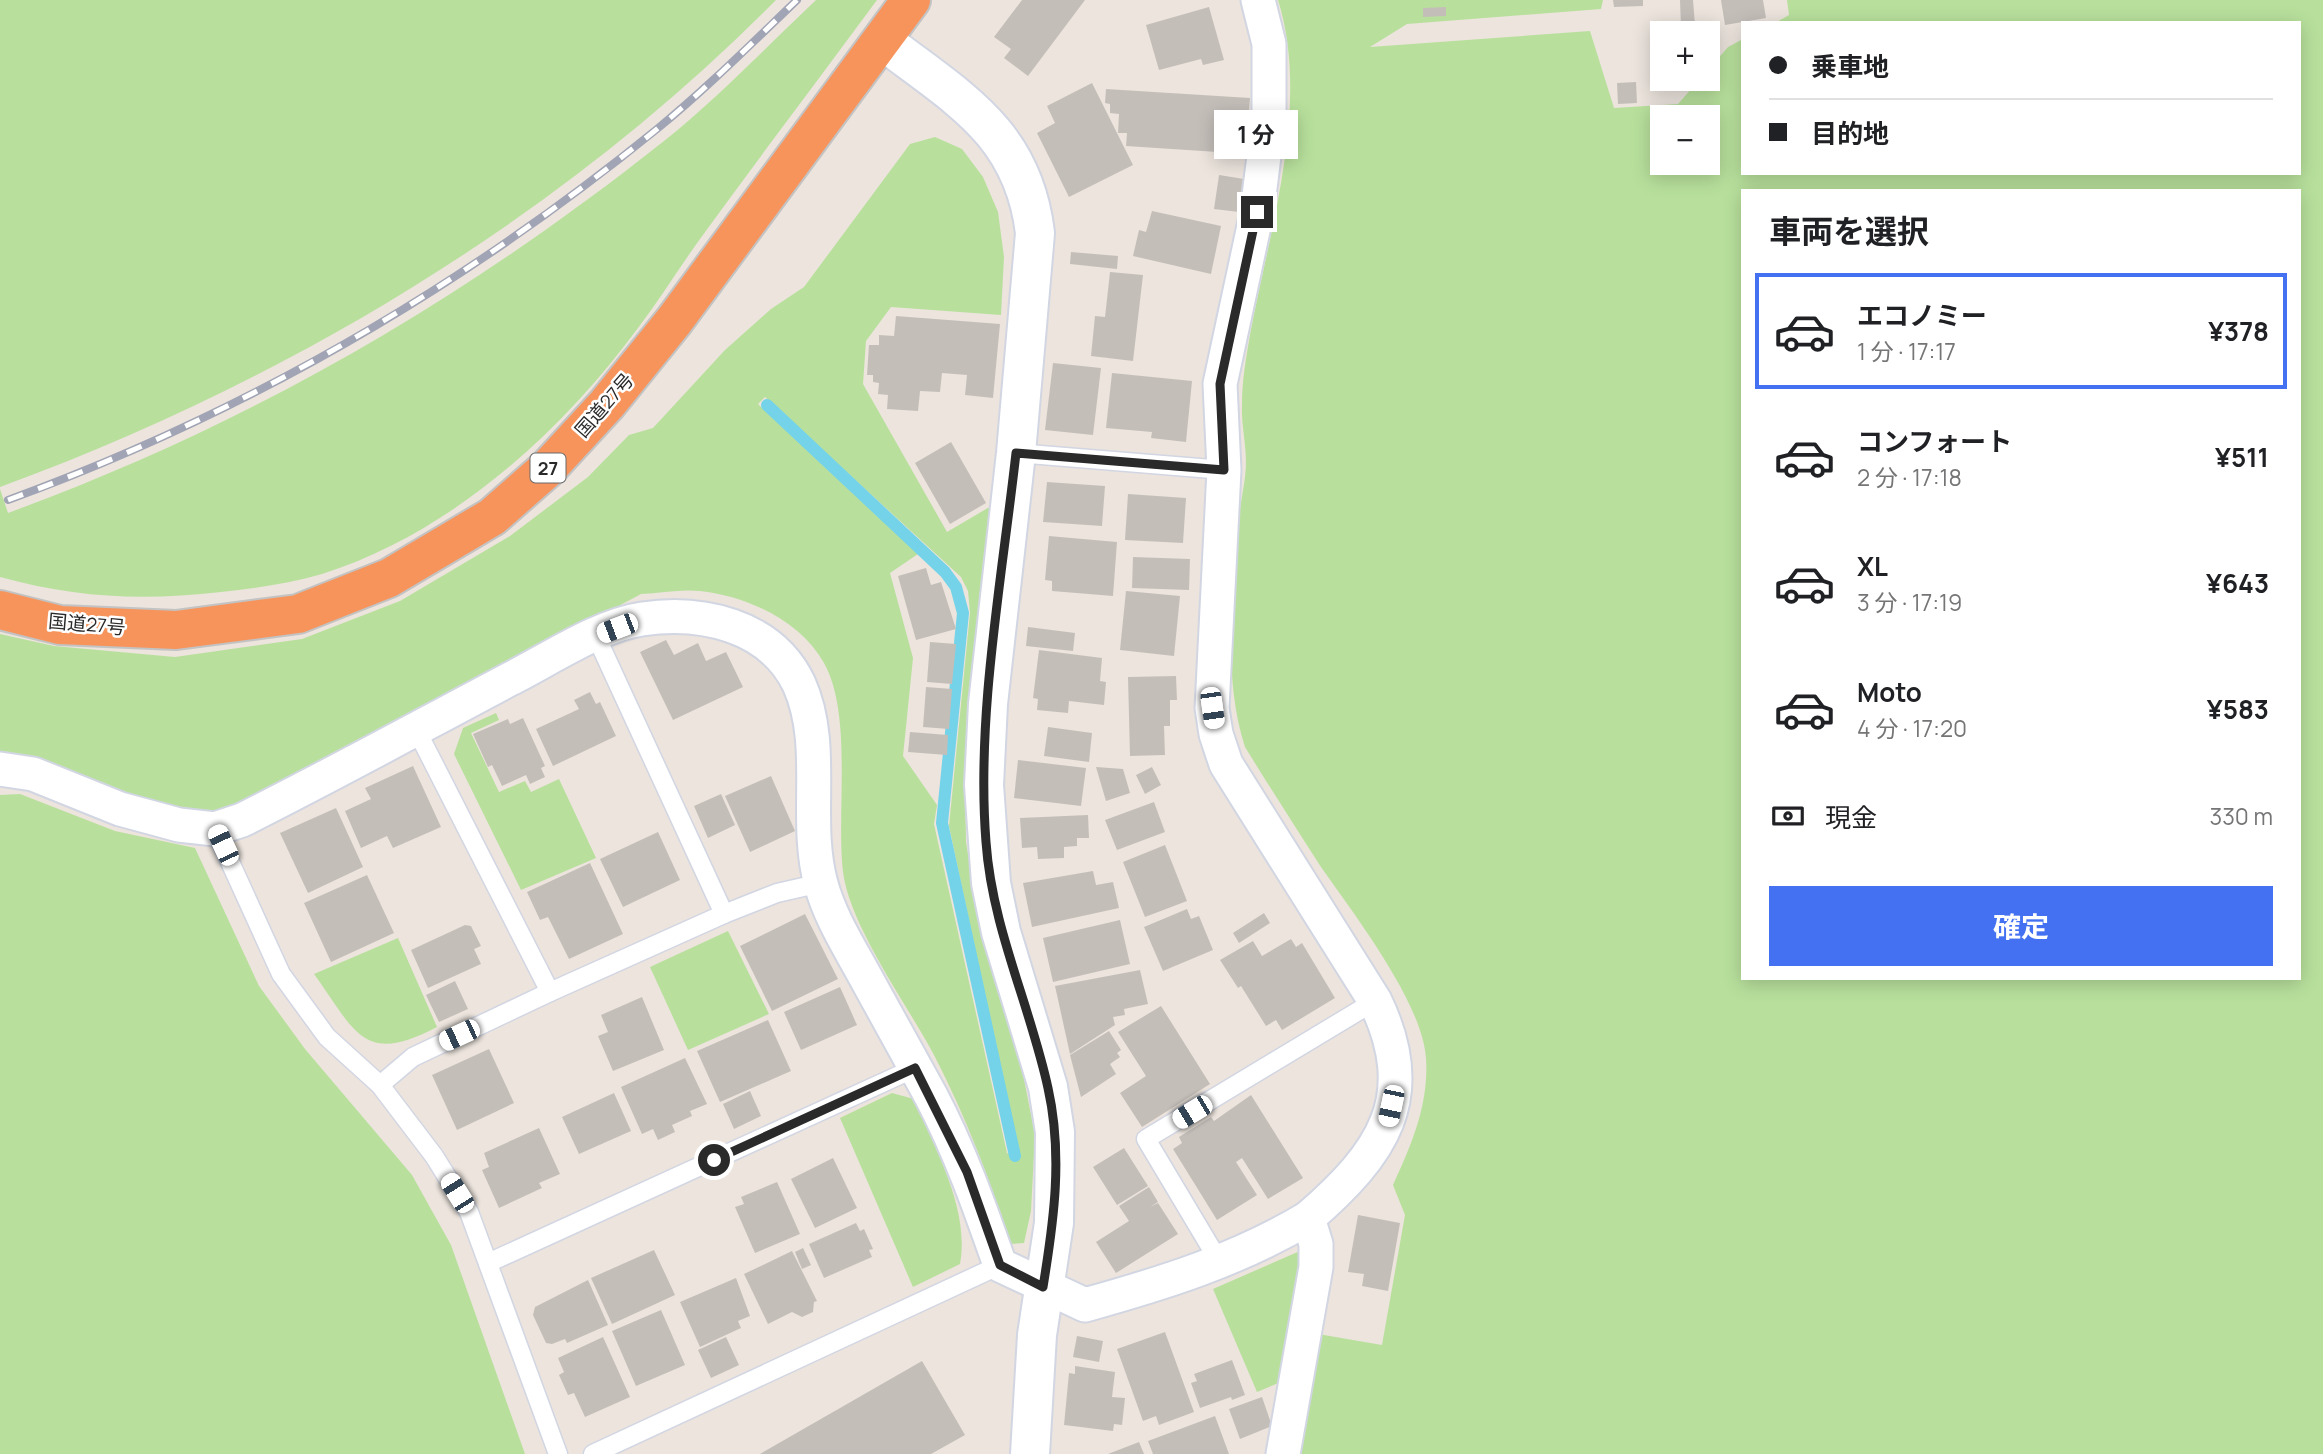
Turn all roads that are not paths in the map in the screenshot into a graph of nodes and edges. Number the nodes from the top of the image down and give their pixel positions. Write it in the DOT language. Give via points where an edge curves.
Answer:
graph roads {
  1 [pos="911,0"];
  2 [pos="1258,0"];
  3 [pos="882,40"];
  4 [pos="1016,453"];
  5 [pos="1224,470"];
  6 [pos="0,610"];
  7 [pos="596,636"];
  8 [pos="416,729"];
  9 [pos="0,769"];
  10 [pos="215,829"];
  11 [pos="821,883"];
  12 [pos="724,914"];
  13 [pos="550,992"];
  14 [pos="1374,1001"];
  15 [pos="915,1068"];
  16 [pos="380,1085"];
  17 [pos="1308,1218"];
  18 [pos="488,1263"];
  19 [pos="1220,1263"];
  20 [pos="1000,1265"];
  21 [pos="1043,1287"];
  22 [pos="558,1454"];
  23 [pos="593,1454"];
  24 [pos="1030,1454"];
  25 [pos="1283,1454"];
  1 -- 3 [label="highway, 国道27号 / 27"];
  2 -- 5 [label="street" via="1269,44 1266,162 1220,384"];
  3 -- 4 [label="main road" via="991,129 1011,154 1031,202 1033,274"];
  3 -- 6 [label="highway, 国道27号 / 27" via="607,404 549,467 492,517 389,578 298,614 176,630 60,625"];
  4 -- 5 [label="lane"];
  4 -- 21 [label="main road" via="988,704 984,785 986,843 1001,932 1048,1087 1055,1132 1054,1223"];
  5 -- 14 [label="street" via="1212,695 1216,734 1226,764"];
  7 -- 8 [label="street"];
  7 -- 11 [label="street" via="638,619 675,616 713,619 741,628 773,649 798,682 809,713"];
  7 -- 12 [label="lane"];
  8 -- 10 [label="street" via="242,820"];
  8 -- 13 [label="lane"];
  9 -- 10 [label="street" via="33,774 120,809 178,825"];
  10 -- 16 [label="lane" via="281,974 327,1037"];
  11 -- 12 [label="lane" via="777,893"];
  11 -- 15 [label="street" via="837,925"];
  12 -- 13 [label="lane"];
  13 -- 16 [label="lane" via="413,1057"];
  14 -- 17 [label="street" via="1388,1028 1394,1057 1395,1090 1388,1123 1366,1162"];
  14 -- 19 [label="lane" via="1146,1139"];
  15 -- 18 [label="lane"];
  15 -- 20 [label="street" via="967,1172"];
  16 -- 18 [label="lane" via="469,1212"];
  17 -- 19 [label="street"];
  17 -- 25 [label="street" via="1316,1244 1316,1267"];
  18 -- 22 [label="lane"];
  19 -- 21 [label="street" via="1085,1305"];
  20 -- 21 [label="street"];
  20 -- 23 [label="lane"];
  21 -- 24 [label="main road"];
}
